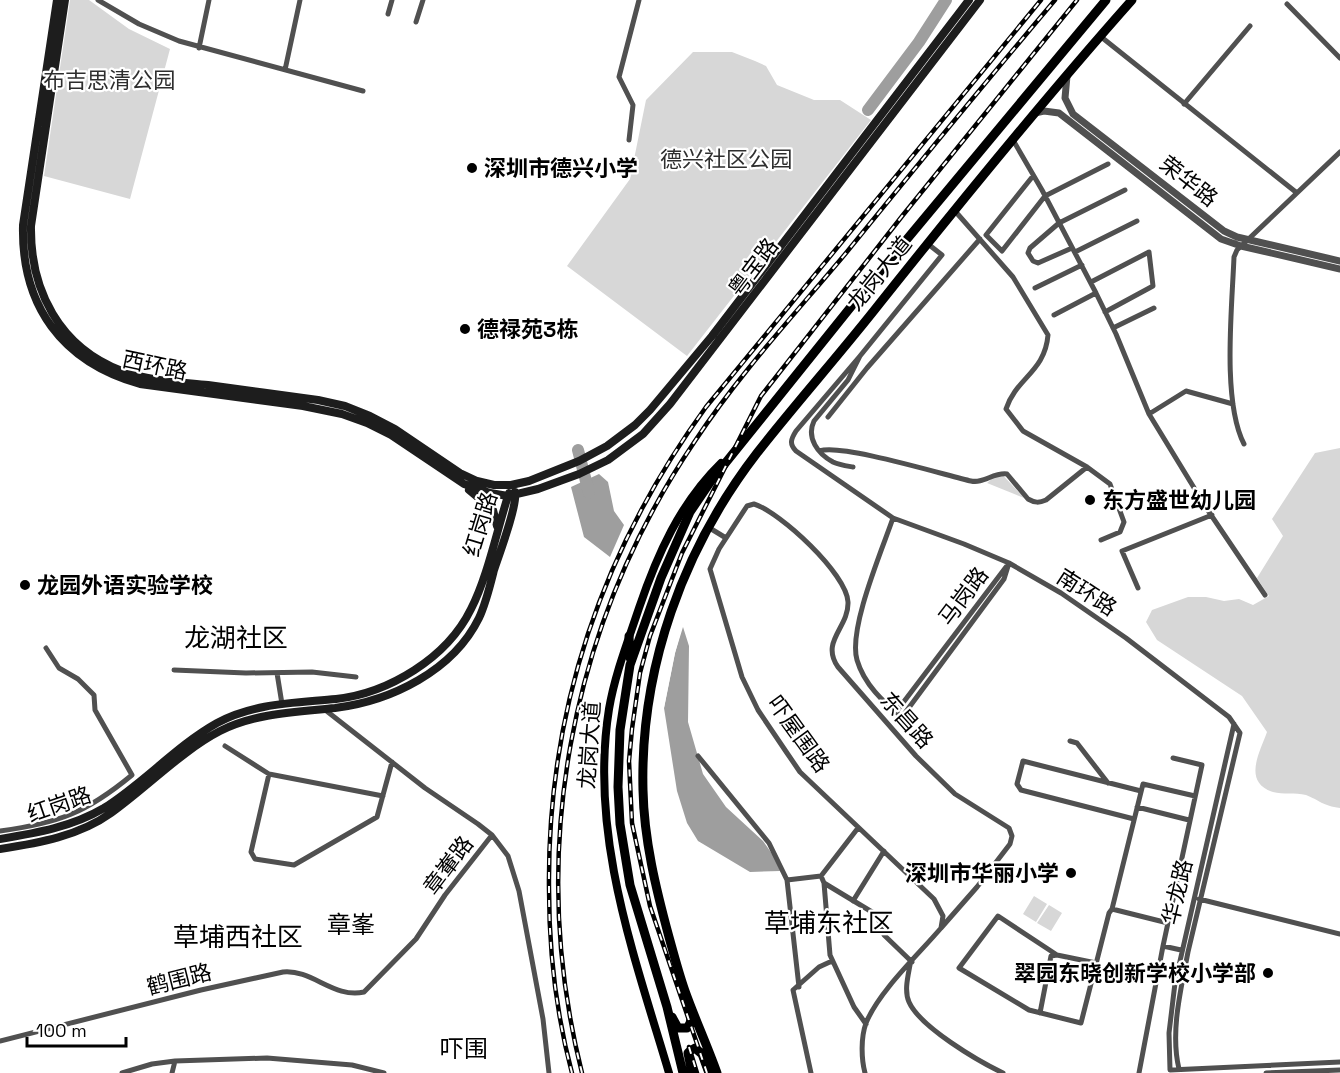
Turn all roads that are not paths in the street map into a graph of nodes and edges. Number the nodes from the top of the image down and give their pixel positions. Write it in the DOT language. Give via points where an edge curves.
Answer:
graph roads {
  1 [pos="57,0"];
  2 [pos="65,0"];
  3 [pos="98,0"];
  4 [pos="209,0"];
  5 [pos="300,0"];
  6 [pos="392,0"];
  7 [pos="423,0"];
  8 [pos="639,0"];
  9 [pos="969,0"];
  10 [pos="980,0"];
  11 [pos="1106,0"];
  12 [pos="1131,2"];
  13 [pos="1287,4"];
  14 [pos="388,14"];
  15 [pos="417,22"];
  16 [pos="1250,26"];
  17 [pos="1100,36"];
  18 [pos="199,48"];
  19 [pos="1340,58"];
  20 [pos="285,70"];
  21 [pos="1068,72"];
  22 [pos="363,91"];
  23 [pos="1184,104"];
  24 [pos="1035,113"];
  25 [pos="629,140"];
  26 [pos="1013,140"];
  27 [pos="1340,152"];
  28 [pos="1108,164"];
  29 [pos="1033,176"];
  30 [pos="1125,190"];
  31 [pos="1297,194"];
  32 [pos="1045,196"];
  33 [pos="955,211"];
  34 [pos="1137,221"];
  35 [pos="1059,222"];
  36 [pos="980,239"];
  37 [pos="1249,240"];
  38 [pos="928,243"];
  39 [pos="1241,246"];
  40 [pos="1074,250"];
  41 [pos="1340,261"];
  42 [pos="1082,265"];
  43 [pos="1340,269"];
  44 [pos="1091,282"];
  45 [pos="1035,288"];
  46 [pos="1096,293"];
  47 [pos="1154,308"];
  48 [pos="1105,312"];
  49 [pos="1054,315"];
  50 [pos="1113,327"];
  51 [pos="860,356"];
  52 [pos="1233,404"];
  53 [pos="1149,414"];
  54 [pos="828,417"];
  55 [pos="1244,444"];
  56 [pos="738,446"];
  57 [pos="820,451"];
  58 [pos="853,467"];
  59 [pos="1087,467"];
  60 [pos="456,480"];
  61 [pos="511,485"];
  62 [pos="512,496"];
  63 [pos="771,511"];
  64 [pos="1212,515"];
  65 [pos="893,518"];
  66 [pos="708,527"];
  67 [pos="497,532"];
  68 [pos="726,538"];
  69 [pos="1101,540"];
  70 [pos="1009,563"];
  71 [pos="1138,588"];
  72 [pos="1264,595"];
  73 [pos="629,636"];
  74 [pos="46,648"];
  75 [pos="630,665"];
  76 [pos="174,670"];
  77 [pos="277,673"];
  78 [pos="356,677"];
  79 [pos="282,704"];
  80 [pos="324,709"];
  81 [pos="896,712"];
  82 [pos="1234,724"];
  83 [pos="1240,733"];
  84 [pos="1070,741"];
  85 [pos="225,746"];
  86 [pos="698,756"];
  87 [pos="1173,758"];
  88 [pos="392,762"];
  89 [pos="269,774"];
  90 [pos="1108,783"];
  91 [pos="1141,791"];
  92 [pos="383,796"];
  93 [pos="1195,796"];
  94 [pos="1137,807"];
  95 [pos="1134,819"];
  96 [pos="1189,820"];
  97 [pos="858,828"];
  98 [pos="0,831"];
  99 [pos="492,835"];
  100 [pos="0,839"];
  101 [pos="0,849"];
  102 [pos="884,851"];
  103 [pos="821,876"];
  104 [pos="787,880"];
  105 [pos="824,883"];
  106 [pos="1193,898"];
  107 [pos="1200,899"];
  108 [pos="853,901"];
  109 [pos="1112,909"];
  110 [pos="1168,922"];
  111 [pos="941,928"];
  112 [pos="1340,934"];
  113 [pos="1163,946"];
  114 [pos="1181,950"];
  115 [pos="1057,955"];
  116 [pos="832,961"];
  117 [pos="911,963"];
  118 [pos="1096,963"];
  119 [pos="799,987"];
  120 [pos="685,990"];
  121 [pos="364,992"];
  122 [pos="667,1007"];
  123 [pos="1040,1013"];
  124 [pos="866,1024"];
  125 [pos="0,1041"];
  126 [pos="707,1044"];
  127 [pos="175,1061"];
  128 [pos="1340,1062"];
  129 [pos="1278,1065"];
  130 [pos="1179,1069"];
  131 [pos="363,1070"];
  132 [pos="1340,1070"];
  133 [pos="1278,1072"];
  134 [pos="122,1073"];
  135 [pos="172,1073"];
  136 [pos="384,1073"];
  137 [pos="549,1073"];
  138 [pos="669,1073"];
  139 [pos="683,1073"];
  140 [pos="692,1073"];
  141 [pos="710,1073"];
  142 [pos="717,1073"];
  143 [pos="723,1073"];
  144 [pos="811,1073"];
  145 [pos="865,1073"];
  146 [pos="1003,1073"];
  147 [pos="1139,1073"];
  148 [pos="1266,1073"];
  1 -- 60 [label="main road, 西环路" via="23,236 31,289 51,327 82,357 120,378 342,414 391,435"];
  2 -- 61 [label="main road, 西环路" via="31,246 43,295 71,338 104,362 142,376 345,406 395,429 468,477"];
  3 -- 18 [label="street" via="139,24"];
  4 -- 18 [label="street"];
  5 -- 20 [label="street"];
  6 -- 14 [label="street"];
  7 -- 15 [label="street"];
  8 -- 25 [label="street" via="619,77 633,105"];
  9 -- 61 [label="main road, 粤宝路" via="712,336 635,425 589,456"];
  10 -- 62 [label="main road, 粤宝路" via="670,404 633,443 596,466"];
  11 -- 56 [label="highway, 龙岗大道"];
  12 -- 17 [label="highway, 龙岗大道"];
  13 -- 19 [label="street"];
  16 -- 23 [label="street"];
  17 -- 21 [label="highway, 龙岗大道"];
  17 -- 23 [label="street"];
  18 -- 20 [label="street"];
  20 -- 22 [label="street"];
  21 -- 24 [label="highway, 龙岗大道"];
  21 -- 37 [label="street, 荣华路" via="1065,98 1073,114 1224,231"];
  23 -- 31 [label="street"];
  24 -- 26 [label="highway, 龙岗大道"];
  24 -- 39 [label="street, 荣华路" via="1059,113 1210,231"];
  26 -- 29 [label="street"];
  26 -- 33 [label="highway, 龙岗大道"];
  27 -- 31 [label="street"];
  28 -- 32 [label="street"];
  29 -- 32 [label="street"];
  29 -- 32 [label="street" via="986,235 1002,251"];
  30 -- 35 [label="street"];
  31 -- 37 [label="street"];
  32 -- 35 [label="street"];
  33 -- 36 [label="street"];
  33 -- 38 [label="highway, 龙岗大道"];
  34 -- 40 [label="street"];
  35 -- 40 [label="street"];
  35 -- 40 [label="street" via="1028,253 1038,262"];
  36 -- 54 [label="street"];
  36 -- 59 [label="street" via="1013,277 1048,335 1042,359 1010,397 1006,410 1023,431"];
  37 -- 39 [label="street"];
  37 -- 41 [label="street, 荣华路"];
  38 -- 51 [label="street" via="942,255"];
  38 -- 66 [label="highway, 龙岗大道" via="757,453"];
  39 -- 43 [label="street, 荣华路"];
  39 -- 52 [label="street" via="1234,257"];
  40 -- 42 [label="street"];
  42 -- 44 [label="street"];
  42 -- 45 [label="street"];
  44 -- 46 [label="street"];
  44 -- 48 [label="street" via="1149,252 1153,286"];
  46 -- 48 [label="street"];
  46 -- 49 [label="street"];
  47 -- 50 [label="street"];
  48 -- 50 [label="street"];
  50 -- 53 [label="street"];
  51 -- 57 [label="street" via="848,380 811,428 810,435"];
  51 -- 65 [label="street, 南环路" via="795,431 792,447"];
  52 -- 53 [label="street" via="1186,391"];
  52 -- 55 [label="street" via="1236,430"];
  53 -- 64 [label="street"];
  56 -- 73 [label="main road, 龙岗大道" via="703,481 681,512 647,584"];
  56 -- 75 [label="highway, 龙岗大道" via="690,512"];
  57 -- 58 [label="street" via="834,463"];
  57 -- 59 [label="street" via="837,450 974,482 1007,474 1033,502 1046,500"];
  59 -- 69 [label="street" via="1110,484 1124,522 1120,532"];
  60 -- 62 [label="main road, 西环路" via="481,491"];
  60 -- 67 [label="main road" via="493,510"];
  61 -- 62 [label="main road, 红岗路"];
  62 -- 67 [label="main road, 红岗路"];
  62 -- 80 [label="main road, 红岗路" via="483,607 459,646 429,673 395,693"];
  63 -- 68 [label="street, 吓屋围路" via="754,504 747,506"];
  63 -- 111 [label="street, 东昌路" via="828,565 846,591 846,616 831,653 838,667 916,756 956,794 1009,828 1010,844"];
  64 -- 71 [label="street" via="1122,551"];
  64 -- 72 [label="street"];
  65 -- 70 [label="street, 南环路"];
  65 -- 81 [label="street" via="855,640 862,672"];
  66 -- 68 [label="street"];
  66 -- 120 [label="highway, 龙岗大道" via="670,613 645,720 645,819 652,869"];
  67 -- 79 [label="main road, 红岗路" via="475,602 453,636 430,658 399,680 367,693"];
  68 -- 97 [label="street, 吓屋围路" via="712,562 711,576 742,677 800,772"];
  70 -- 81 [label="street, 马岗路"];
  70 -- 81 [label="street, 马岗路" via="1004,579 902,717"];
  70 -- 82 [label="street, 南环路" via="1116,631"];
  73 -- 75 [label="highway"];
  73 -- 138 [label="main road, 龙岗大道" via="607,721 608,841 627,932"];
  74 -- 98 [label="street" via="59,668 94,695 95,710 132,775 74,814"];
  75 -- 122 [label="highway, 龙岗大道" via="620,730 620,824 637,912"];
  76 -- 77 [label="street"];
  77 -- 78 [label="street"];
  77 -- 79 [label="street"];
  79 -- 100 [label="main road, 红岗路" via="249,710 219,722 89,816 50,830"];
  80 -- 88 [label="street, 章輋路"];
  80 -- 101 [label="main road, 红岗路" via="275,714 234,725 205,740 93,823 56,838"];
  82 -- 83 [label="street, 南环路"];
  82 -- 106 [label="street, 华龙路"];
  83 -- 107 [label="street, 华龙路"];
  84 -- 90 [label="street" via="1077,743"];
  85 -- 89 [label="street"];
  86 -- 104 [label="street" via="770,843"];
  87 -- 93 [label="street" via="1202,765"];
  88 -- 92 [label="street"];
  88 -- 99 [label="street, 章輋路"];
  89 -- 92 [label="street"];
  89 -- 92 [label="street" via="251,852 255,859 294,865 377,817"];
  90 -- 91 [label="street"];
  90 -- 95 [label="street" via="1023,761 1017,784 1021,790"];
  91 -- 93 [label="street" via="1143,784"];
  91 -- 94 [label="street"];
  93 -- 96 [label="street"];
  94 -- 95 [label="street"];
  94 -- 96 [label="street"];
  95 -- 109 [label="street"];
  96 -- 110 [label="street"];
  97 -- 102 [label="street, 吓屋围路"];
  97 -- 103 [label="street"];
  99 -- 121 [label="street, 章輋路" via="416,939"];
  99 -- 137 [label="street" via="508,856 516,877 543,1019"];
  102 -- 108 [label="street"];
  102 -- 111 [label="street, 吓屋围路" via="934,899 943,916"];
  103 -- 104 [label="street"];
  103 -- 105 [label="street"];
  104 -- 119 [label="street"];
  105 -- 108 [label="street"];
  105 -- 116 [label="street"];
  106 -- 107 [label="street"];
  106 -- 114 [label="street, 华龙路"];
  107 -- 112 [label="street"];
  107 -- 130 [label="street, 华龙路" via="1182,984 1176,1033"];
  108 -- 117 [label="street" via="877,915 884,935"];
  109 -- 110 [label="street"];
  109 -- 118 [label="street"];
  110 -- 113 [label="street"];
  111 -- 117 [label="street"];
  113 -- 114 [label="street"];
  113 -- 147 [label="street"];
  114 -- 130 [label="street, 华龙路" via="1168,1052 1170,1070"];
  115 -- 118 [label="street"];
  115 -- 123 [label="street" via="1051,956"];
  115 -- 123 [label="street" via="998,916 959,968"];
  116 -- 119 [label="street" via="819,966"];
  116 -- 124 [label="street"];
  117 -- 124 [label="street" via="884,993"];
  117 -- 146 [label="street" via="907,996 916,1014 965,1051"];
  118 -- 123 [label="street" via="1081,1023"];
  119 -- 144 [label="street" via="794,990"];
  120 -- 122 [label="highway" via="691,1019 687,1028 678,1028"];
  120 -- 126 [label="highway"];
  121 -- 125 [label="street, 鹤围路" via="347,993 304,974 283,972"];
  122 -- 139 [label="highway, 龙岗大道"];
  124 -- 145 [label="street" via="862,1048"];
  126 -- 142 [label="highway"];
  126 -- 143 [label="highway"];
  127 -- 131 [label="street" via="267,1058 352,1065"];
  127 -- 134 [label="street"];
  127 -- 135 [label="street"];
  128 -- 129 [label="street"];
  129 -- 130 [label="street"];
  129 -- 133 [label="street"];
  131 -- 136 [label="street"];
  132 -- 133 [label="street"];
  133 -- 148 [label="street"];
  140 -- 141 [label="highway" via="688,1053 695,1048"];
}
